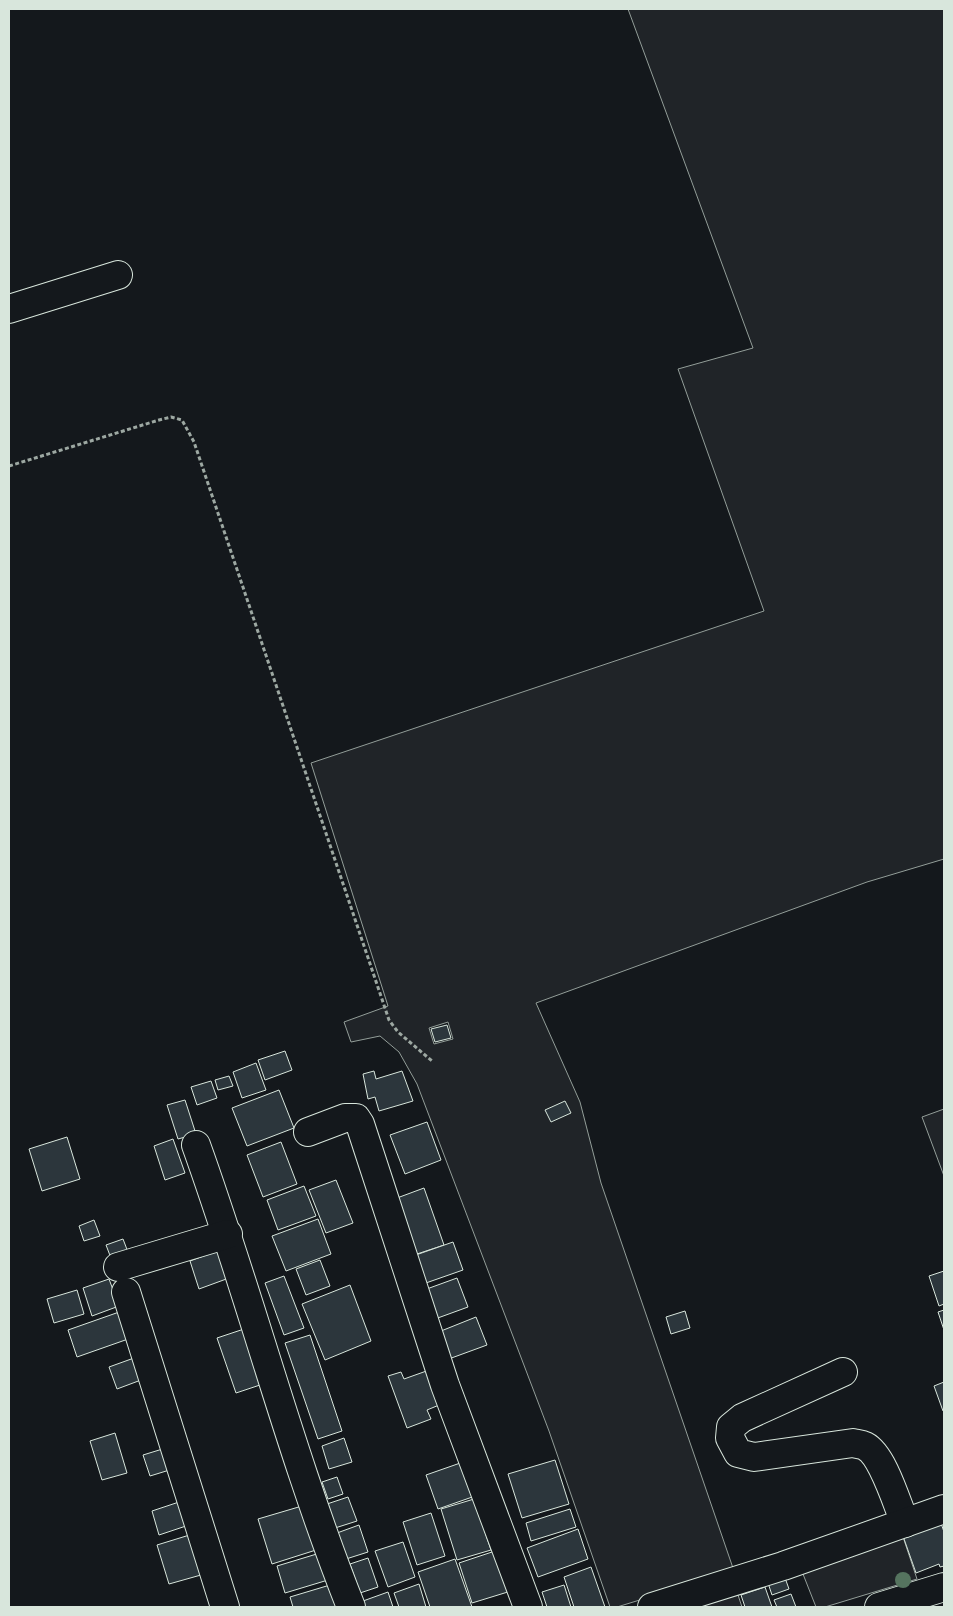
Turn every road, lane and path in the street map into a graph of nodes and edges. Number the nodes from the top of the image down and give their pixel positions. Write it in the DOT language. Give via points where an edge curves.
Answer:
graph roads {
  1 [pos="118,275"];
  2 [pos="9,308"];
  3 [pos="9,466"];
  4 [pos="432,1061"];
  5 [pos="308,1132"];
  6 [pos="196,1145"];
  7 [pos="228,1234"];
  8 [pos="843,1372"];
  9 [pos="944,1509"];
  10 [pos="905,1523"];
  11 [pos="944,1587"];
  12 [pos="892,1605"];
  13 [pos="225,1607"];
  14 [pos="351,1607"];
  15 [pos="528,1607"];
  16 [pos="652,1607"];
  1 -- 2 [label="street"];
  3 -- 4 [label="path" via="159,420 171,417 182,420 194,442 388,1020"];
  5 -- 15 [label="street" via="345,1118 356,1118 360,1124 445,1385"];
  6 -- 7 [label="street"];
  7 -- 13 [label="street" via="122,1280"];
  7 -- 14 [label="street" via="303,1475"];
  8 -- 10 [label="street" via="742,1418 731,1427 730,1438 738,1453 754,1457 853,1443 864,1446 873,1452 881,1465"];
  9 -- 10 [label="street"];
  10 -- 16 [label="street"];
  11 -- 12 [label="street"];
}
